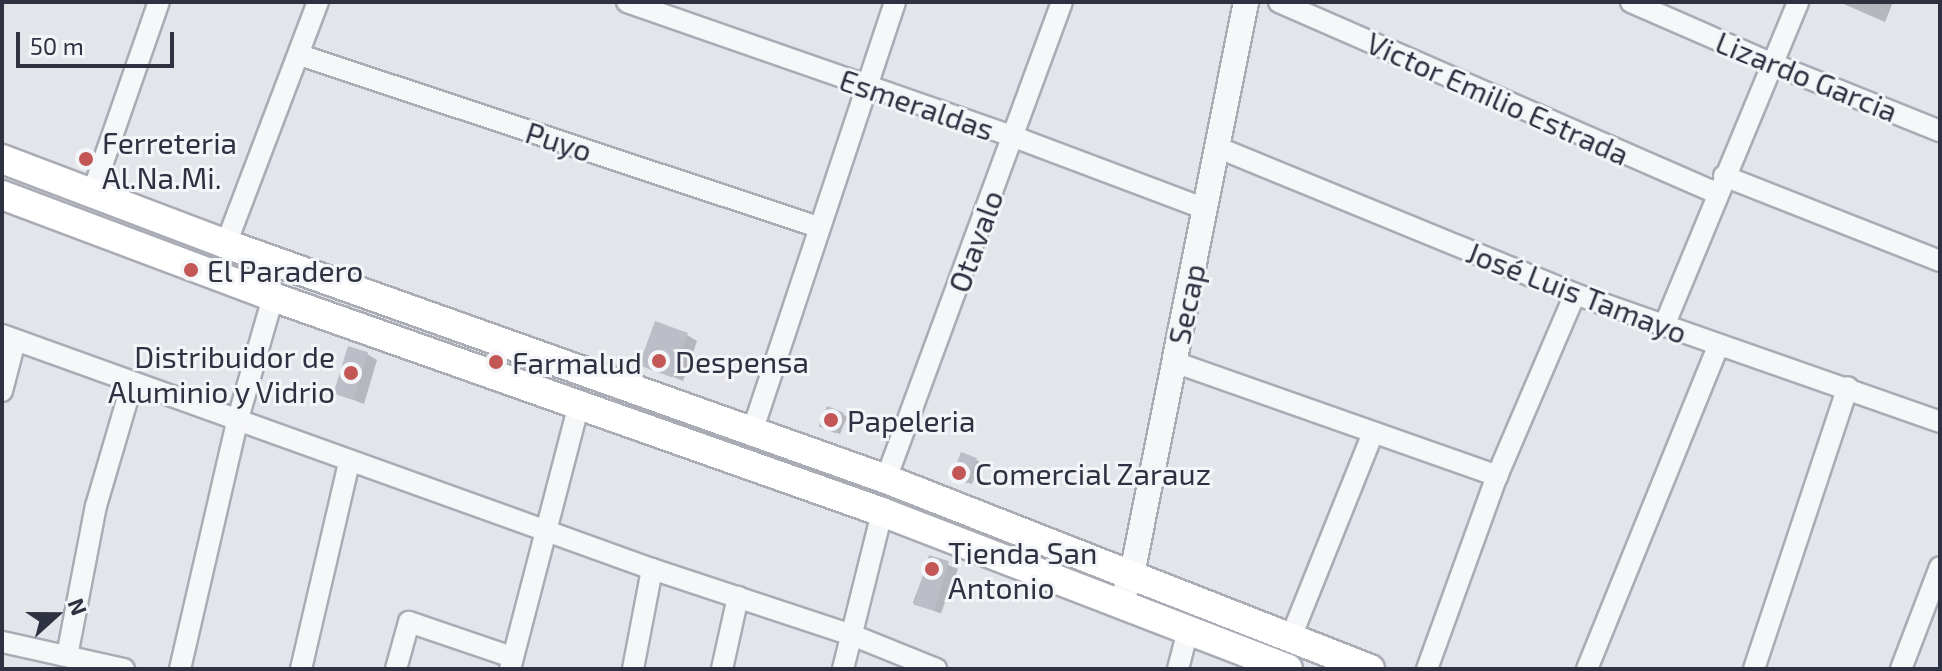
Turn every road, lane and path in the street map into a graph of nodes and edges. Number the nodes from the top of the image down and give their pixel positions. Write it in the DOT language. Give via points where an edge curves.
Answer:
graph roads {
  1 [pos="159,2"];
  2 [pos="318,2"];
  3 [pos="627,2"];
  4 [pos="895,2"];
  5 [pos="1062,2"];
  6 [pos="1246,2"];
  7 [pos="1279,2"];
  8 [pos="1631,2"];
  9 [pos="1798,2"];
  10 [pos="300,55"];
  11 [pos="1773,64"];
  12 [pos="865,86"];
  13 [pos="1940,131"];
  14 [pos="1014,137"];
  15 [pos="1219,148"];
  16 [pos="2,159"];
  17 [pos="1721,184"];
  18 [pos="93,191"];
  19 [pos="2,195"];
  20 [pos="1206,209"];
  21 [pos="818,227"];
  22 [pos="226,244"];
  23 [pos="1940,261"];
  24 [pos="1575,294"];
  25 [pos="273,297"];
  26 [pos="1664,326"];
  27 [pos="8,338"];
  28 [pos="1718,346"];
  29 [pos="1174,362"];
  30 [pos="132,384"];
  31 [pos="1848,387"];
  32 [pos="2,391"];
  33 [pos="579,404"];
  34 [pos="237,422"];
  35 [pos="1940,422"];
  36 [pos="752,432"];
  37 [pos="1373,433"];
  38 [pos="349,462"];
  39 [pos="1497,476"];
  40 [pos="886,479"];
  41 [pos="882,512"];
  42 [pos="543,530"];
  43 [pos="1940,567"];
  44 [pos="652,569"];
  45 [pos="1132,574"];
  46 [pos="738,597"];
  47 [pos="1120,604"];
  48 [pos="1243,619"];
  49 [pos="1188,630"];
  50 [pos="852,635"];
  51 [pos="1291,637"];
  52 [pos="2,642"];
  53 [pos="1234,648"];
  54 [pos="67,656"];
  55 [pos="511,663"];
  56 [pos="1260,664"];
  57 [pos="124,669"];
  58 [pos="180,669"];
  59 [pos="301,669"];
  60 [pos="396,669"];
  61 [pos="633,669"];
  62 [pos="722,669"];
  63 [pos="843,669"];
  64 [pos="936,669"];
  65 [pos="1178,669"];
  66 [pos="1288,669"];
  67 [pos="1370,669"];
  68 [pos="1427,669"];
  69 [pos="1587,669"];
  70 [pos="1754,669"];
  71 [pos="1901,669"];
  1 -- 18 [label="street"];
  2 -- 10 [label="street"];
  3 -- 12 [label="street, Esmeraldas"];
  4 -- 12 [label="street"];
  5 -- 14 [label="street, Otavalo"];
  6 -- 15 [label="street, Secap"];
  7 -- 17 [label="street, Victor Emilio Estrada"];
  8 -- 11 [label="street, Lizardo Garcia"];
  9 -- 11 [label="street"];
  10 -- 21 [label="street, Puyo"];
  10 -- 22 [label="street"];
  11 -- 13 [label="street, Lizardo Garcia"];
  11 -- 17 [label="street"];
  12 -- 14 [label="street, Esmeraldas"];
  12 -- 21 [label="street"];
  14 -- 20 [label="street, Esmeraldas"];
  14 -- 40 [label="street, Otavalo"];
  15 -- 20 [label="street, Secap"];
  15 -- 24 [label="street, José Luis Tamayo"];
  16 -- 18 [label="main road"];
  17 -- 23 [label="street, Victor Emilio Estrada"];
  17 -- 26 [label="street"];
  18 -- 22 [label="main road"];
  19 -- 25 [label="main road"];
  20 -- 29 [label="street, Secap"];
  21 -- 36 [label="street"];
  22 -- 36 [label="main road"];
  24 -- 26 [label="street, José Luis Tamayo"];
  24 -- 39 [label="street"];
  25 -- 33 [label="main road"];
  25 -- 34 [label="street"];
  26 -- 28 [label="street, José Luis Tamayo"];
  27 -- 30 [label="street"];
  27 -- 32 [label="street"];
  28 -- 31 [label="street, José Luis Tamayo"];
  28 -- 69 [label="street"];
  29 -- 37 [label="street"];
  29 -- 45 [label="street, Secap"];
  30 -- 34 [label="street"];
  30 -- 54 [label="street" via="96,506"];
  31 -- 35 [label="street, José Luis Tamayo"];
  31 -- 70 [label="street"];
  33 -- 41 [label="main road"];
  33 -- 42 [label="street"];
  34 -- 38 [label="street"];
  34 -- 58 [label="street"];
  36 -- 40 [label="main road"];
  37 -- 39 [label="street"];
  37 -- 51 [label="street"];
  38 -- 42 [label="street"];
  38 -- 59 [label="street"];
  39 -- 68 [label="street"];
  40 -- 45 [label="main road"];
  41 -- 47 [label="main road"];
  41 -- 50 [label="street"];
  42 -- 44 [label="street"];
  42 -- 55 [label="street"];
  43 -- 71 [label="street"];
  44 -- 46 [label="street"];
  44 -- 61 [label="street"];
  45 -- 47 [label="street, Secap"];
  45 -- 48 [label="main road"];
  46 -- 50 [label="street"];
  46 -- 62 [label="street"];
  47 -- 49 [label="main road"];
  48 -- 51 [label="main road"];
  48 -- 53 [label="main road"];
  49 -- 53 [label="main road"];
  49 -- 65 [label="street"];
  50 -- 63 [label="street"];
  50 -- 64 [label="street"];
  51 -- 67 [label="main road"];
  52 -- 54 [label="street"];
  53 -- 56 [label="main road"];
  54 -- 57 [label="street"];
  55 -- 60 [label="street" via="409,622"];
  56 -- 66 [label="main road"];
}
